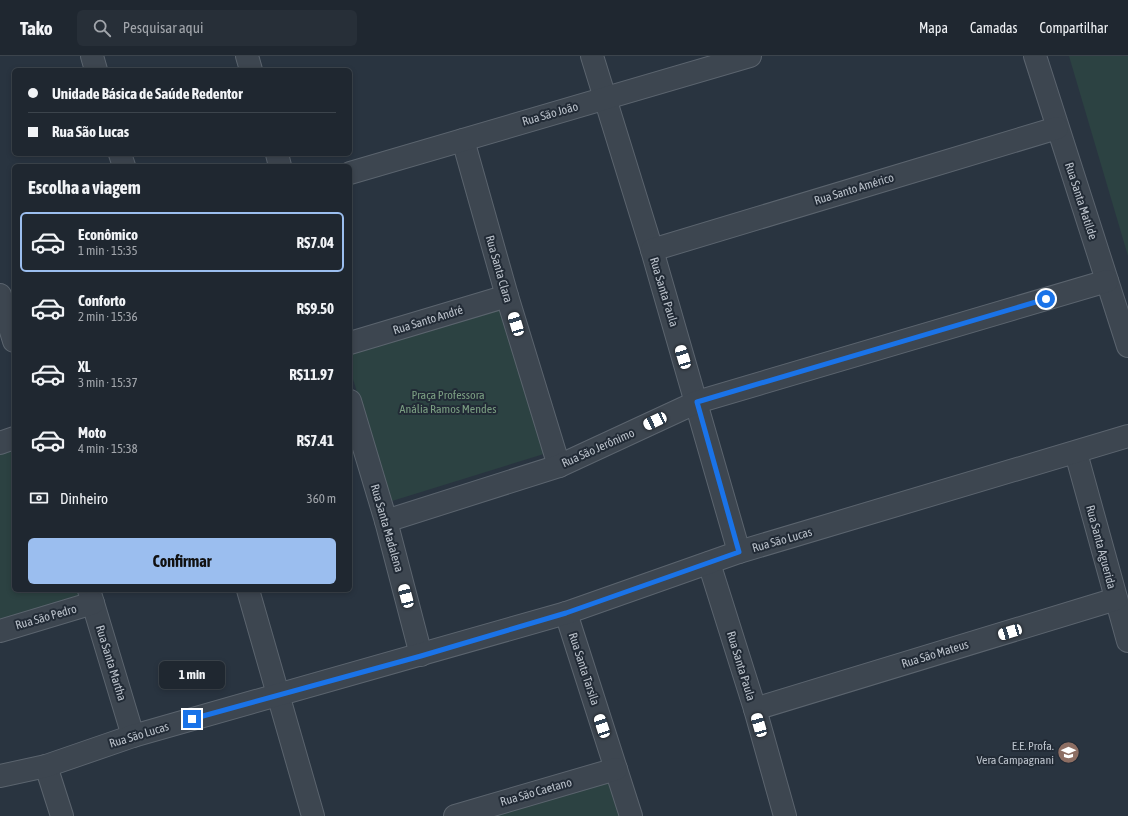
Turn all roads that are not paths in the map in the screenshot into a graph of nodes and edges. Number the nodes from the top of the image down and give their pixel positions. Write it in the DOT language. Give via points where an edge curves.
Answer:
graph roads {
  1 [pos="92,56"];
  2 [pos="247,56"];
  3 [pos="592,56"];
  4 [pos="750,56"];
  5 [pos="1035,56"];
  6 [pos="95,68"];
  7 [pos="251,68"];
  8 [pos="604,99"];
  9 [pos="1057,128"];
  10 [pos="463,140"];
  11 [pos="352,172"];
  12 [pos="652,250"];
  13 [pos="1107,281"];
  14 [pos="12,287"];
  15 [pos="0,291"];
  16 [pos="0,295"];
  17 [pos="507,296"];
  18 [pos="12,334"];
  19 [pos="352,342"];
  20 [pos="1128,346"];
  21 [pos="697,402"];
  22 [pos="352,408"];
  23 [pos="1128,436"];
  24 [pos="12,439"];
  25 [pos="0,443"];
  26 [pos="1076,453"];
  27 [pos="559,466"];
  28 [pos="386,521"];
  29 [pos="739,552"];
  30 [pos="709,564"];
  31 [pos="249,592"];
  32 [pos="91,597"];
  33 [pos="1116,599"];
  34 [pos="566,613"];
  35 [pos="0,631"];
  36 [pos="1128,640"];
  37 [pos="421,656"];
  38 [pos="279,694"];
  39 [pos="755,710"];
  40 [pos="133,736"];
  41 [pos="46,766"];
  42 [pos="616,769"];
  43 [pos="0,776"];
  44 [pos="468,814"];
  45 [pos="62,816"];
  46 [pos="313,816"];
  47 [pos="631,816"];
  48 [pos="785,816"];
  1 -- 6 [label="street"];
  2 -- 7 [label="street"];
  3 -- 8 [label="street, Rua Santa Paula"];
  4 -- 8 [label="street, Rua São João"];
  5 -- 9 [label="street, Rua Santa Matilde"];
  8 -- 10 [label="street, Rua São João"];
  8 -- 12 [label="street, Rua Santa Paula"];
  9 -- 12 [label="street, Rua Santo Américo"];
  9 -- 13 [label="street, Rua Santa Matilde"];
  10 -- 11 [label="street, Rua São João"];
  10 -- 17 [label="street, Rua Santa Clara"];
  12 -- 21 [label="street, Rua Santa Paula"];
  13 -- 20 [label="street, Rua Santa Matilde"];
  13 -- 21 [label="street, Rua São Jerônimo"];
  14 -- 15 [label="street"];
  16 -- 18 [label="street"];
  17 -- 19 [label="street, Rua Santo André"];
  17 -- 27 [label="street, Rua Santa Clara"];
  21 -- 27 [label="street, Rua São Jerônimo"];
  21 -- 29 [label="street, Rua Santa Paula"];
  22 -- 28 [label="street, Rua Santa Madalena"];
  23 -- 26 [label="street, Rua São Lucas"];
  24 -- 25 [label="street"];
  26 -- 29 [label="street, Rua São Lucas"];
  26 -- 33 [label="street, Rua Santa Aguerida"];
  27 -- 28 [label="street, Rua São Jerônimo"];
  28 -- 37 [label="street, Rua Santa Madalena"];
  29 -- 30 [label="street, Rua São Lucas"];
  30 -- 34 [label="street, Rua São Lucas"];
  30 -- 39 [label="street, Rua Santa Paula"];
  31 -- 38 [label="street"];
  32 -- 35 [label="street, Rua São Pedro"];
  32 -- 40 [label="street, Rua Santa Martha"];
  33 -- 36 [label="street, Rua Santa Aguerida"];
  33 -- 39 [label="street, Rua São Mateus"];
  34 -- 37 [label="street, Rua São Lucas"];
  34 -- 42 [label="street, Rua Santa Tarsila"];
  37 -- 38 [label="street, Rua São Lucas"];
  38 -- 40 [label="street, Rua São Lucas"];
  38 -- 46 [label="street"];
  39 -- 48 [label="street, Rua Santa Paula"];
  40 -- 41 [label="street, Rua São Lucas"];
  41 -- 43 [label="street, Rua São Lucas"];
  41 -- 45 [label="street"];
  42 -- 44 [label="street, Rua São Caetano"];
  42 -- 47 [label="street, Rua Santa Tarsila"];
}
